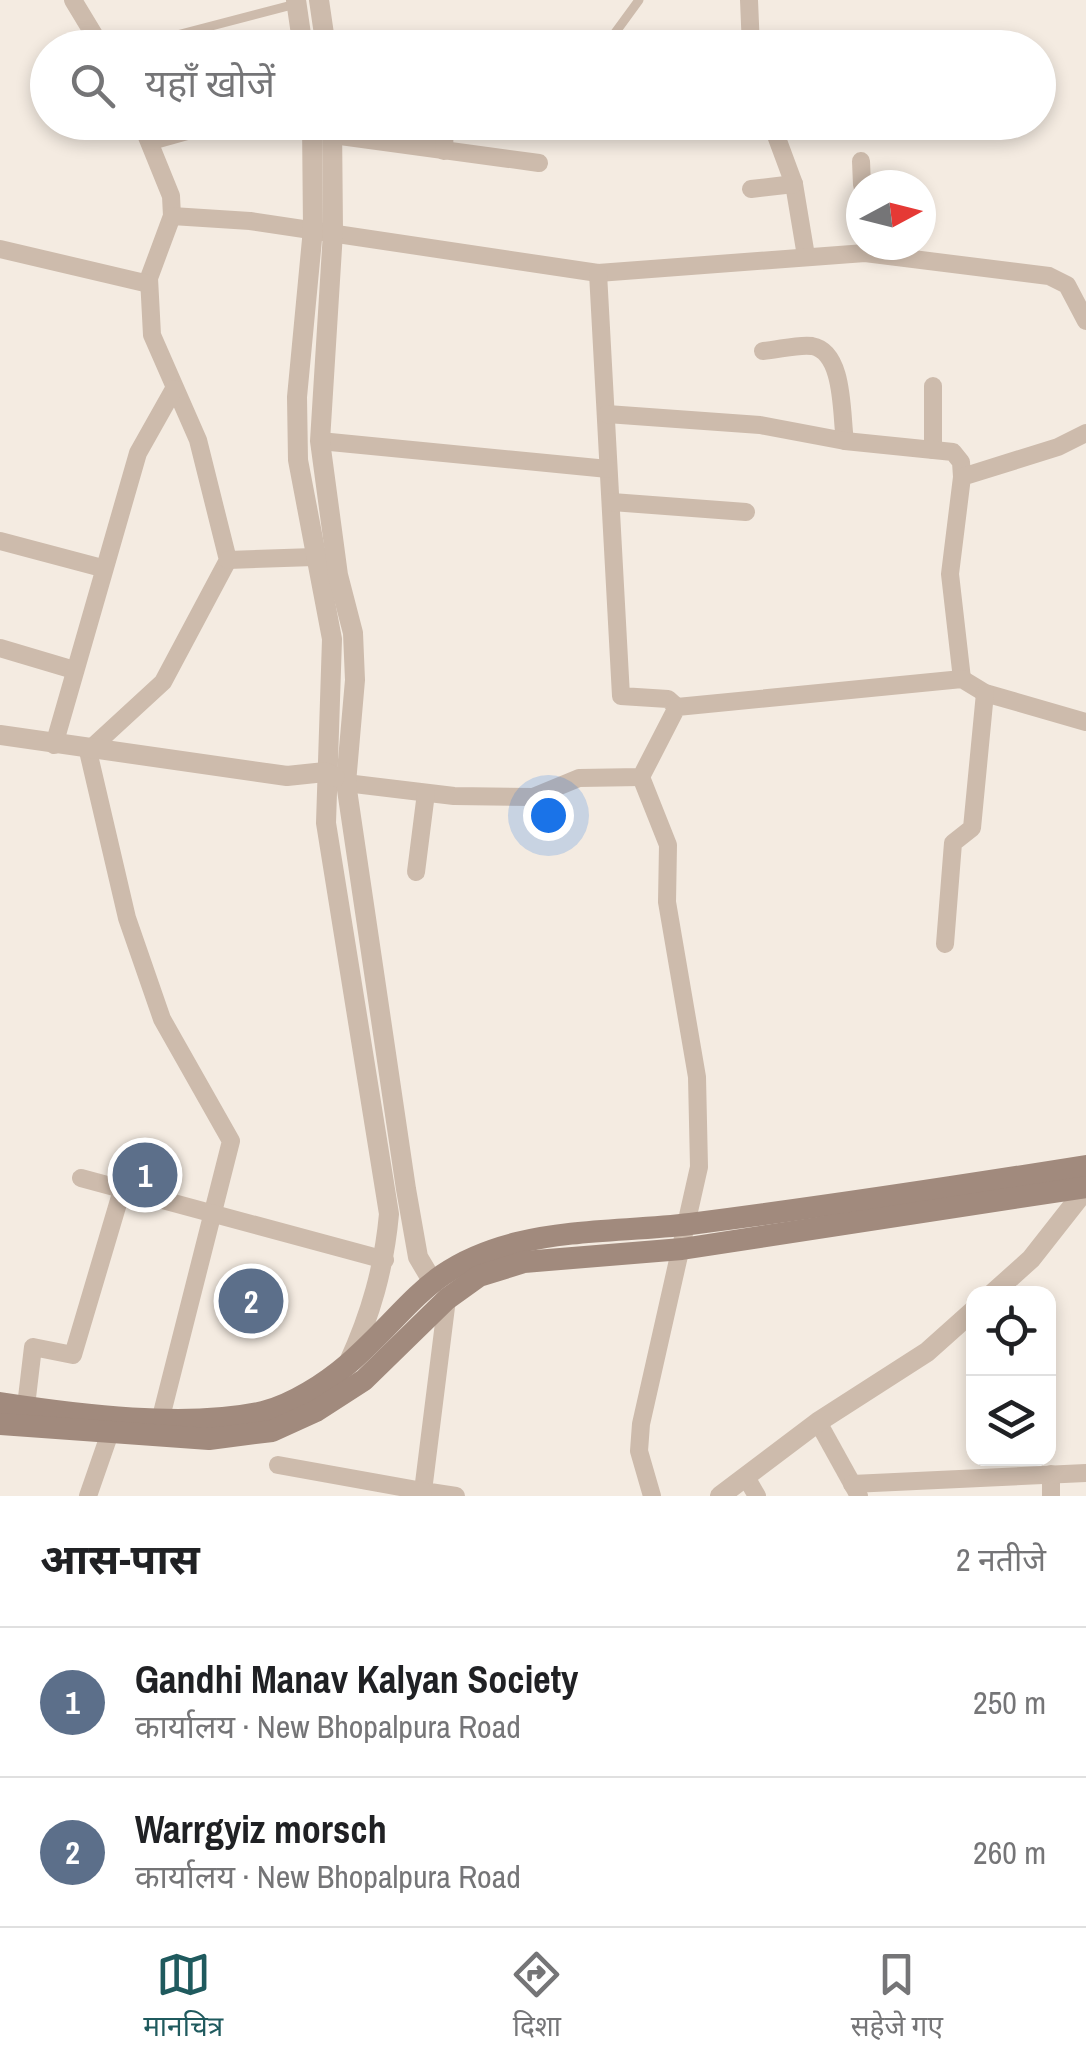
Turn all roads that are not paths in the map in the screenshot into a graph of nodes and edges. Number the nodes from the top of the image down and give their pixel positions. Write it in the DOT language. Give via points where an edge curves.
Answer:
graph roads {
  1 [pos="73,0"];
  2 [pos="319,0"];
  3 [pos="638,0"];
  4 [pos="749,0"];
  5 [pos="296,2"];
  6 [pos="91,30"];
  7 [pos="193,30"];
  8 [pos="300,30"];
  9 [pos="323,30"];
  10 [pos="617,30"];
  11 [pos="750,30"];
  12 [pos="155,140"];
  13 [pos="314,140"];
  14 [pos="331,140"];
  15 [pos="388,140"];
  16 [pos="444,140"];
  17 [pos="777,140"];
  18 [pos="151,141"];
  19 [pos="444,151"];
  20 [pos="539,162"];
  21 [pos="861,162"];
  22 [pos="861,170"];
  23 [pos="794,184"];
  24 [pos="751,190"];
  25 [pos="172,216"];
  26 [pos="323,231"];
  27 [pos="0,249"];
  28 [pos="846,251"];
  29 [pos="806,256"];
  30 [pos="936,259"];
  31 [pos="598,274"];
  32 [pos="148,284"];
  33 [pos="1086,321"];
  34 [pos="763,352"];
  35 [pos="932,386"];
  36 [pos="174,390"];
  37 [pos="607,414"];
  38 [pos="1086,433"];
  39 [pos="320,442"];
  40 [pos="845,442"];
  41 [pos="934,450"];
  42 [pos="608,469"];
  43 [pos="962,477"];
  44 [pos="612,502"];
  45 [pos="746,512"];
  46 [pos="0,541"];
  47 [pos="314,557"];
  48 [pos="228,560"];
  49 [pos="102,568"];
  50 [pos="0,648"];
  51 [pos="74,670"];
  52 [pos="962,679"];
  53 [pos="985,693"];
  54 [pos="677,706"];
  55 [pos="1086,722"];
  56 [pos="0,735"];
  57 [pos="54,745"];
  58 [pos="88,751"];
  59 [pos="324,772"];
  60 [pos="641,777"];
  61 [pos="346,782"];
  62 [pos="426,793"];
  63 [pos="418,872"];
  64 [pos="945,944"];
  65 [pos="1086,1175"];
  66 [pos="81,1178"];
  67 [pos="122,1190"];
  68 [pos="215,1213"];
  69 [pos="688,1224"];
  70 [pos="682,1249"];
  71 [pos="384,1260"];
  72 [pos="432,1279"];
  73 [pos="1001,1286"];
  74 [pos="447,1299"];
  75 [pos="966,1317"];
  76 [pos="347,1365"];
  77 [pos="0,1403"];
  78 [pos="26,1406"];
  79 [pos="162,1417"];
  80 [pos="818,1422"];
  81 [pos="0,1424"];
  82 [pos="113,1424"];
  83 [pos="278,1465"];
  84 [pos="1086,1473"];
  85 [pos="1051,1474"];
  86 [pos="746,1477"];
  87 [pos="856,1490"];
  88 [pos="422,1494"];
  89 [pos="88,1496"];
  90 [pos="456,1496"];
  91 [pos="652,1496"];
  92 [pos="720,1496"];
  93 [pos="757,1496"];
  94 [pos="1051,1496"];
  1 -- 6 [label="street"];
  2 -- 9 [label="street"];
  3 -- 10 [label="lane"];
  4 -- 11 [label="street"];
  5 -- 7 [label="lane"];
  5 -- 8 [label="street"];
  12 -- 18 [label="street"];
  13 -- 26 [label="street"];
  14 -- 26 [label="street"];
  15 -- 19 [label="street"];
  16 -- 19 [label="street"];
  17 -- 23 [label="street"];
  18 -- 25 [label="street"];
  19 -- 20 [label="street"];
  21 -- 22 [label="street"];
  23 -- 24 [label="street"];
  23 -- 29 [label="street"];
  25 -- 26 [label="street"];
  25 -- 32 [label="street"];
  26 -- 31 [label="street"];
  26 -- 39 [label="street"];
  26 -- 47 [label="street" via="297,397 298,460"];
  27 -- 32 [label="street"];
  28 -- 29 [label="street"];
  29 -- 31 [label="street"];
  30 -- 33 [label="street" via="1048,276 1067,285"];
  31 -- 37 [label="street"];
  32 -- 36 [label="street" via="152,334"];
  34 -- 40 [label="street" via="812,346 826,352 835,365"];
  35 -- 41 [label="street"];
  36 -- 48 [label="street" via="198,440"];
  36 -- 49 [label="street" via="138,453"];
  37 -- 40 [label="street" via="760,426"];
  37 -- 42 [label="street"];
  38 -- 43 [label="street"];
  39 -- 42 [label="street"];
  39 -- 61 [label="street" via="334,556 353,633"];
  40 -- 41 [label="street"];
  41 -- 43 [label="street" via="953,452"];
  42 -- 44 [label="street"];
  43 -- 52 [label="street" via="950,574"];
  44 -- 45 [label="street"];
  44 -- 54 [label="street" via="621,696 668,699"];
  46 -- 49 [label="street"];
  47 -- 48 [label="street"];
  47 -- 59 [label="street" via="334,680"];
  48 -- 58 [label="street" via="163,682"];
  49 -- 51 [label="street"];
  50 -- 51 [label="street"];
  51 -- 57 [label="street"];
  52 -- 53 [label="street"];
  52 -- 54 [label="street"];
  53 -- 55 [label="street"];
  53 -- 64 [label="street" via="972,828 953,843"];
  54 -- 60 [label="street"];
  56 -- 57 [label="street"];
  57 -- 58 [label="street"];
  58 -- 59 [label="street" via="287,776"];
  58 -- 68 [label="street" via="127,918 162,1019 231,1141"];
  59 -- 61 [label="street"];
  59 -- 71 [label="street" via="339,919 387,1197"];
  60 -- 62 [label="street" via="579,778 533,796"];
  60 -- 69 [label="street" via="668,844 667,902 697,1077 699,1167"];
  61 -- 62 [label="street"];
  61 -- 72 [label="street" via="406,1188 418,1257"];
  62 -- 63 [label="street"];
  65 -- 69 [label="main road"];
  65 -- 70 [label="main road"];
  65 -- 73 [label="street" via="1031,1259"];
  66 -- 67 [label="street"];
  67 -- 68 [label="street"];
  67 -- 78 [label="street" via="73,1355 33,1347"];
  68 -- 71 [label="street"];
  68 -- 79 [label="street"];
  69 -- 70 [label="street"];
  69 -- 72 [label="main road" via="520,1242"];
  70 -- 74 [label="main road" via="524,1262 479,1276"];
  70 -- 91 [label="street" via="641,1424 639,1450"];
  71 -- 76 [label="street" via="371,1312"];
  72 -- 76 [label="main road"];
  74 -- 82 [label="main road" via="364,1380 272,1431 209,1439"];
  74 -- 88 [label="street"];
  75 -- 80 [label="street" via="927,1352"];
  76 -- 79 [label="main road" via="266,1411"];
  77 -- 78 [label="main road"];
  78 -- 82 [label="main road"];
  79 -- 82 [label="main road"];
  80 -- 86 [label="street"];
  80 -- 87 [label="street"];
  81 -- 82 [label="main road"];
  82 -- 89 [label="street"];
  83 -- 88 [label="street"];
  84 -- 85 [label="street"];
  85 -- 87 [label="street"];
  85 -- 94 [label="street"];
  86 -- 92 [label="street"];
  86 -- 93 [label="street"];
  88 -- 90 [label="street"];
}
